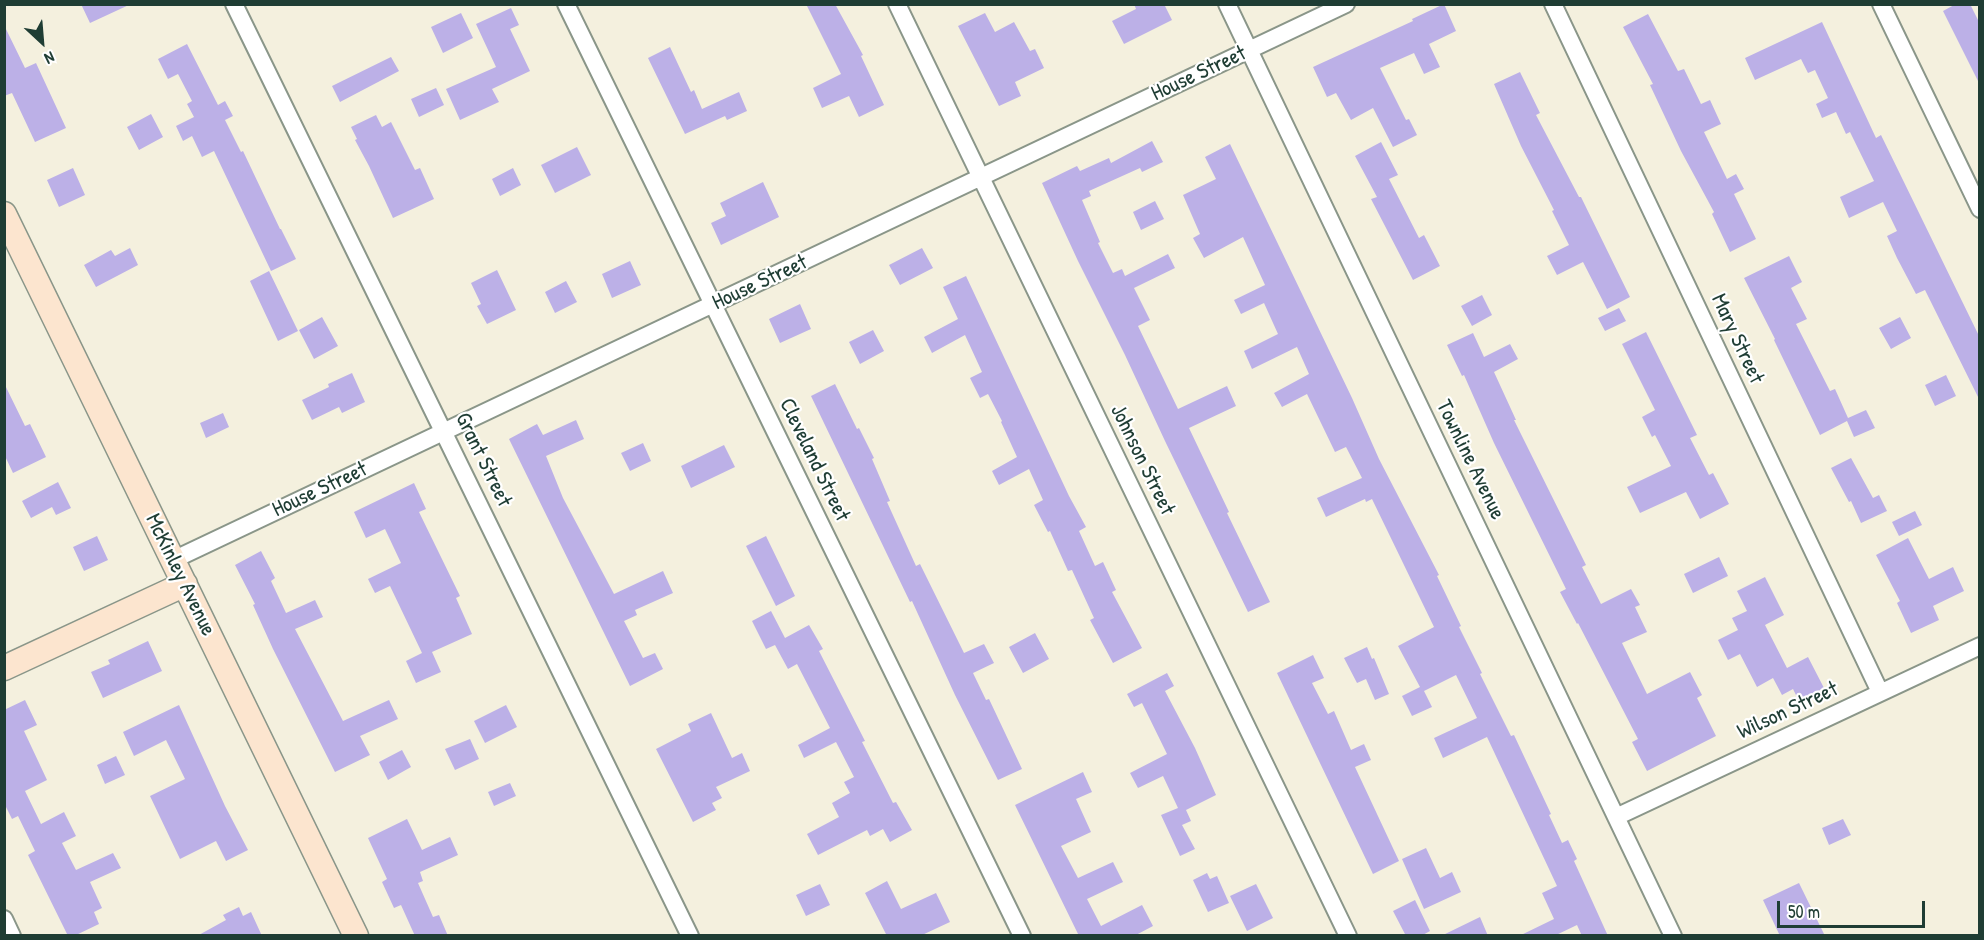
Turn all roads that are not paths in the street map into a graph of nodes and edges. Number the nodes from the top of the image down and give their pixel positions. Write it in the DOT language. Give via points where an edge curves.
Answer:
graph roads {
  1 [pos="234,4"];
  2 [pos="566,4"];
  3 [pos="897,4"];
  4 [pos="1227,4"];
  5 [pos="1346,4"];
  6 [pos="1553,4"];
  7 [pos="1881,4"];
  8 [pos="1249,50"];
  9 [pos="980,178"];
  10 [pos="1980,209"];
  11 [pos="4,214"];
  12 [pos="713,305"];
  13 [pos="444,431"];
  14 [pos="173,560"];
  15 [pos="185,584"];
  16 [pos="1980,646"];
  17 [pos="4,668"];
  18 [pos="1880,693"];
  19 [pos="1616,817"];
  20 [pos="4,919"];
  21 [pos="12,936"];
  22 [pos="356,936"];
  23 [pos="690,936"];
  24 [pos="1022,936"];
  25 [pos="1348,936"];
  26 [pos="1673,936"];
  1 -- 13 [label="street, Grant Street"];
  2 -- 12 [label="street, Cleveland Street"];
  3 -- 9 [label="street, Johnson Street"];
  4 -- 8 [label="street, Townline Avenue"];
  5 -- 8 [label="street, House Street"];
  6 -- 18 [label="street, Mary Street"];
  7 -- 10 [label="street"];
  8 -- 9 [label="street, House Street"];
  8 -- 19 [label="street, Townline Avenue"];
  9 -- 12 [label="street, House Street"];
  9 -- 25 [label="street, Johnson Street"];
  11 -- 14 [label="street, McKinley Avenue"];
  12 -- 13 [label="street, House Street"];
  12 -- 24 [label="street, Cleveland Street"];
  13 -- 14 [label="street, House Street"];
  13 -- 23 [label="street, Grant Street"];
  14 -- 15 [label="street, McKinley Avenue"];
  15 -- 17 [label="street"];
  15 -- 22 [label="street, McKinley Avenue"];
  16 -- 18 [label="street, Wilson Street"];
  18 -- 19 [label="street, Wilson Street"];
  19 -- 26 [label="street, Townline Avenue"];
  20 -- 21 [label="street"];
}
